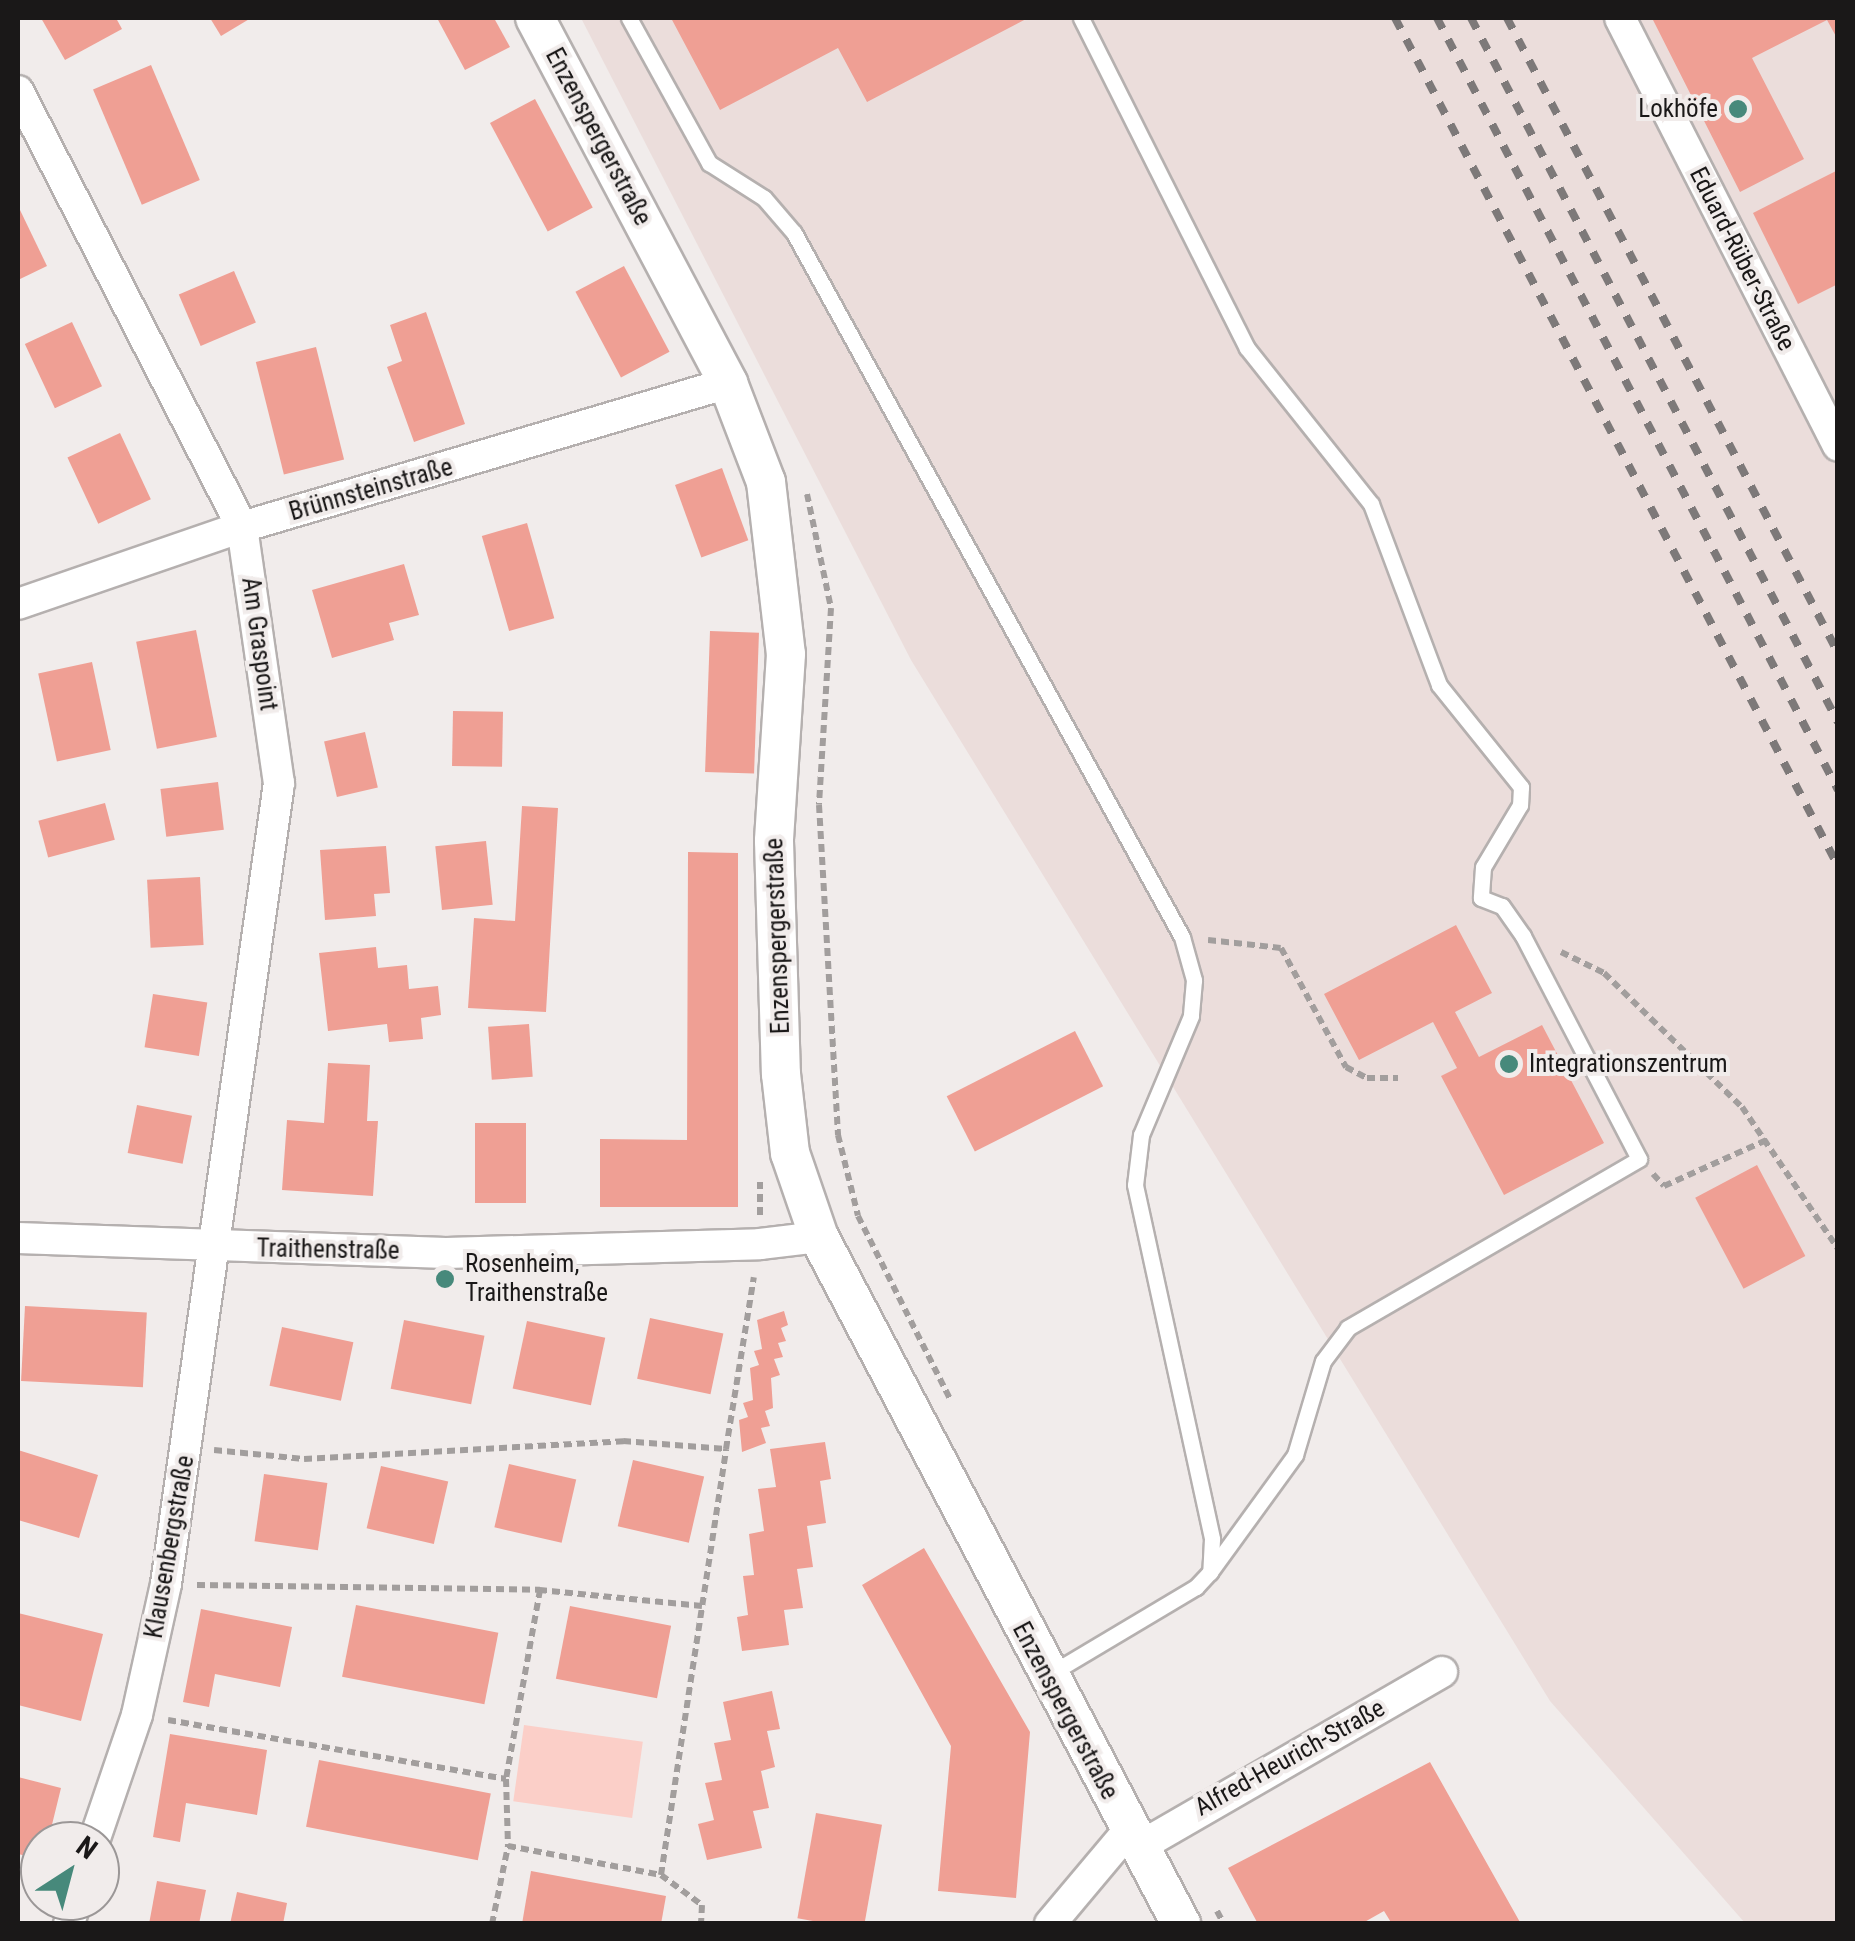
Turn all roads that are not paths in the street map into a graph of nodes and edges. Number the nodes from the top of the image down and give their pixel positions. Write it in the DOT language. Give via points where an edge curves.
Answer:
graph roads {
  1 [pos="535,18"];
  2 [pos="629,18"];
  3 [pos="1081,18"];
  4 [pos="1620,18"];
  5 [pos="18,92"];
  6 [pos="728,383"];
  7 [pos="1838,446"];
  8 [pos="242,527"];
  9 [pos="18,604"];
  10 [pos="818,1236"];
  11 [pos="18,1238"];
  12 [pos="216,1247"];
  13 [pos="1210,1572"];
  14 [pos="1442,1672"];
  15 [pos="1046,1676"];
  16 [pos="101,1821"];
  17 [pos="1134,1839"];
  18 [pos="1050,1924"];
  19 [pos="1181,1924"];
  1 -- 6 [label="street, Enzenspergerstraße"];
  2 -- 13 [label="lane" via="708,164 764,198 794,232 1182,937 1194,980 1191,1016 1142,1135 1134,1184 1212,1539"];
  3 -- 13 [label="lane" via="1247,348 1371,504 1440,686 1520,786 1520,805 1483,867 1481,898 1502,906 1523,936 1639,1160 1348,1328 1322,1361 1295,1454"];
  4 -- 7 [label="street, Eduard-Rüber-Straße"];
  5 -- 8 [label="street, Am Graspoint"];
  6 -- 8 [label="street, Brünnsteinstraße"];
  6 -- 10 [label="street, Enzenspergerstraße" via="766,482 781,572 786,654 774,841 781,1074 790,1153"];
  8 -- 9 [label="street, Brünnsteinstraße"];
  8 -- 12 [label="street, Am Graspoint" via="279,783"];
  10 -- 12 [label="street, Traithenstraße" via="760,1244 446,1252"];
  10 -- 15 [label="street, Enzenspergerstraße"];
  11 -- 12 [label="street, Traithenstraße"];
  12 -- 16 [label="street, Klausenbergstraße" via="166,1584 137,1715"];
  13 -- 15 [label="lane" via="1196,1588"];
  14 -- 17 [label="street, Alfred-Heurich-Straße"];
  15 -- 17 [label="street, Enzenspergerstraße"];
  17 -- 18 [label="street, Alfred-Heurich-Straße"];
  17 -- 19 [label="street, Enzenspergerstraße"];
}
